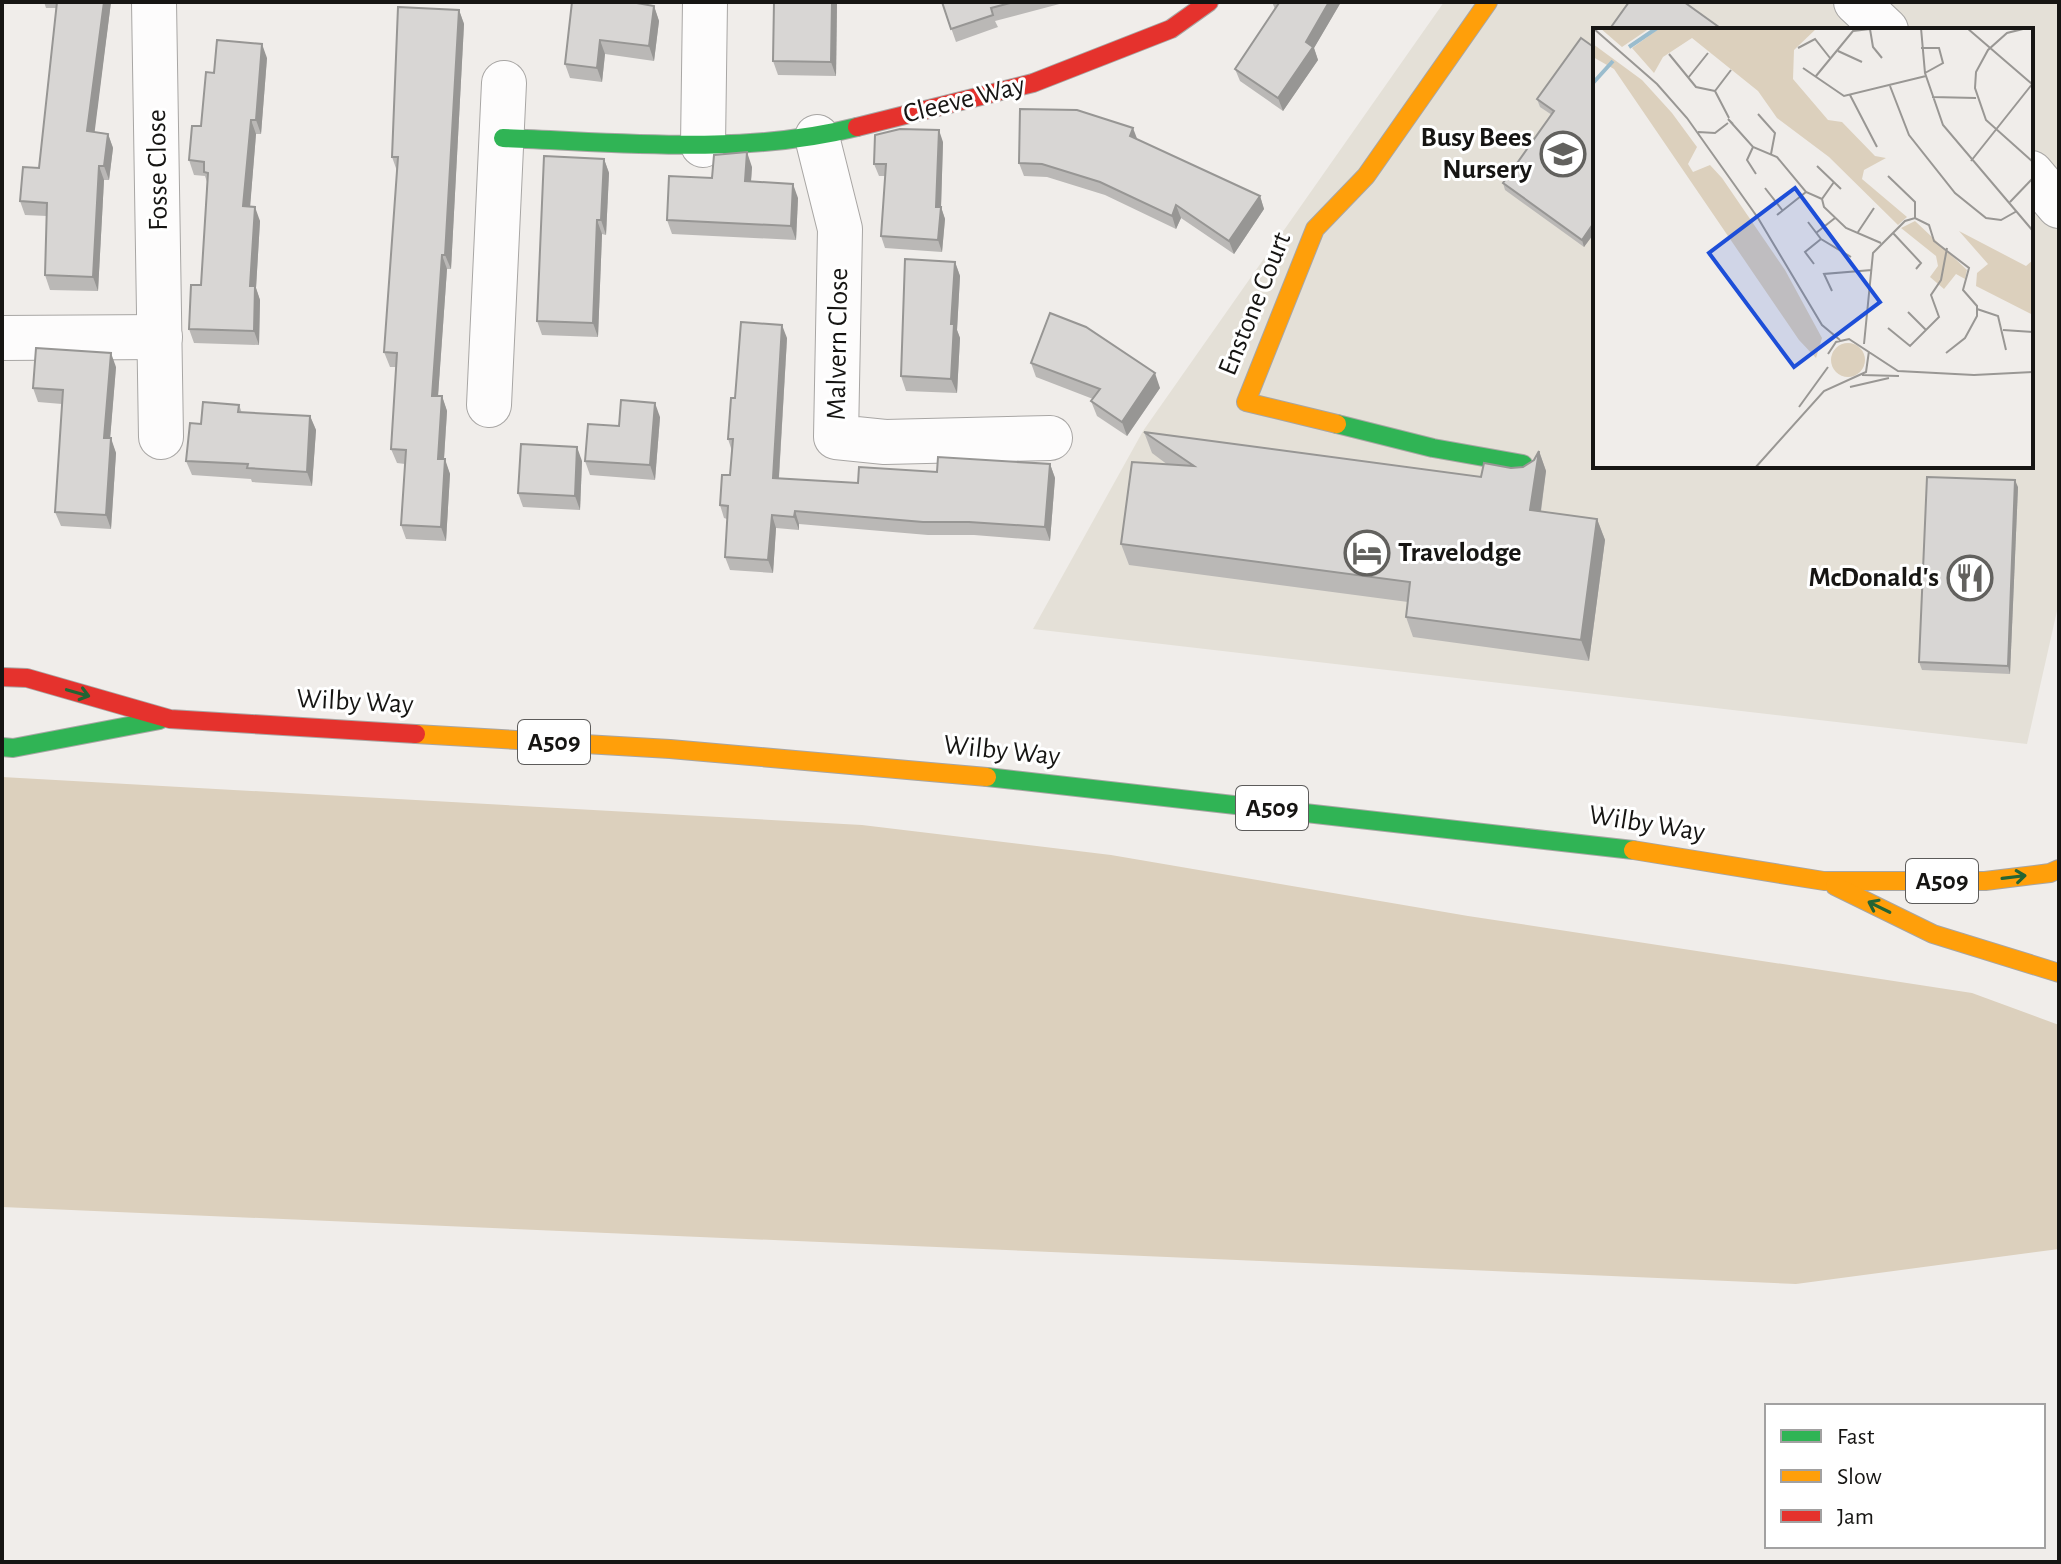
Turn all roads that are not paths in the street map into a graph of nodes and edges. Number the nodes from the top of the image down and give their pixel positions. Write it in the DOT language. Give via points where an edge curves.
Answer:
graph roads {
  1 [pos="154,2"];
  2 [pos="705,2"];
  3 [pos="1209,2"];
  4 [pos="1488,2"];
  5 [pos="1856,2"];
  6 [pos="1884,28"];
  7 [pos="504,83"];
  8 [pos="817,137"];
  9 [pos="503,138"];
  10 [pos="703,145"];
  11 [pos="2033,175"];
  12 [pos="2059,206"];
  13 [pos="160,337"];
  14 [pos="2,338"];
  15 [pos="489,405"];
  16 [pos="161,437"];
  17 [pos="1050,438"];
  18 [pos="1523,464"];
  19 [pos="2,677"];
  20 [pos="170,719"];
  21 [pos="2,747"];
  22 [pos="2059,869"];
  23 [pos="1824,881"];
  24 [pos="2059,973"];
  1 -- 13 [label="street, Fosse Close"];
  2 -- 10 [label="street"];
  3 -- 8 [label="main road, Cleeve Way" via="1171,29 1033,83"];
  4 -- 18 [label="main road, Enstone Court" via="1366,176 1315,229 1246,402 1433,448"];
  5 -- 6 [label="street"];
  7 -- 9 [label="street"];
  8 -- 10 [label="main road, Cleeve Way"];
  8 -- 17 [label="street, Malvern Close" via="840,229 836,437 885,442"];
  9 -- 10 [label="main road, Cleeve Way"];
  9 -- 15 [label="street"];
  11 -- 12 [label="street"];
  13 -- 14 [label="street"];
  13 -- 16 [label="street, Fosse Close"];
  19 -- 20 [label="main road, Wilby Way / A509, one-way" via="27,678"];
  20 -- 21 [label="main road, Wilby Way / A509"];
  20 -- 23 [label="main road, Wilby Way / A509" via="670,749 938,772 1606,845"];
  23 -- 22 [label="main road, Wilby Way / A509, one-way" via="1985,881"];
  24 -- 23 [label="main road, Wilby Way / A509, one-way" via="1933,934"];
}
